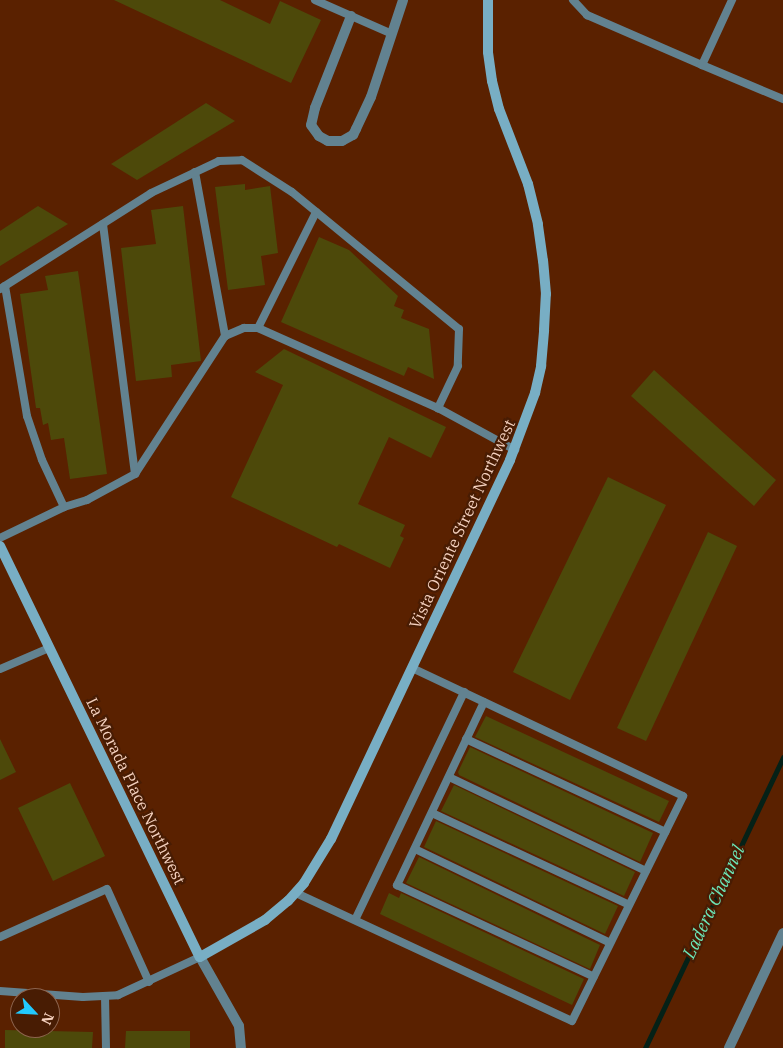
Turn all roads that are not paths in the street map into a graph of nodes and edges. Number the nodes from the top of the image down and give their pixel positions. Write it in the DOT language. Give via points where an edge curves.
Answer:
graph roads {
  1 [pos="315,0"];
  2 [pos="403,0"];
  3 [pos="488,0"];
  4 [pos="573,0"];
  5 [pos="721,0"];
  6 [pos="731,2"];
  7 [pos="351,16"];
  8 [pos="392,34"];
  9 [pos="702,65"];
  10 [pos="783,99"];
  11 [pos="195,172"];
  12 [pos="316,212"];
  13 [pos="103,224"];
  14 [pos="2,287"];
  15 [pos="258,328"];
  16 [pos="225,336"];
  17 [pos="438,408"];
  18 [pos="515,450"];
  19 [pos="135,474"];
  20 [pos="64,507"];
  21 [pos="0,538"];
  22 [pos="0,546"];
  23 [pos="49,648"];
  24 [pos="412,668"];
  25 [pos="0,669"];
  26 [pos="464,692"];
  27 [pos="484,702"];
  28 [pos="466,739"];
  29 [pos="448,777"];
  30 [pos="432,813"];
  31 [pos="665,832"];
  32 [pos="415,849"];
  33 [pos="646,871"];
  34 [pos="296,892"];
  35 [pos="629,905"];
  36 [pos="354,920"];
  37 [pos="783,933"];
  38 [pos="0,937"];
  39 [pos="610,944"];
  40 [pos="200,957"];
  41 [pos="594,977"];
  42 [pos="149,982"];
  43 [pos="0,991"];
  44 [pos="105,996"];
  45 [pos="106,1048"];
  46 [pos="242,1048"];
  47 [pos="729,1048"];
  1 -- 7 [label="lane"];
  2 -- 8 [label="street"];
  3 -- 18 [label="street, Vista Oriente Street Northwest" via="488,52 492,81 499,109 528,184 538,224 546,294 541,366"];
  4 -- 9 [label="lane" via="587,15"];
  5 -- 6 [label="lane"];
  6 -- 9 [label="lane"];
  7 -- 8 [label="lane"];
  7 -- 8 [label="street" via="311,124 328,142 342,141 353,134 371,97"];
  9 -- 10 [label="lane"];
  11 -- 12 [label="lane" via="218,160 242,160 292,192"];
  11 -- 13 [label="lane" via="150,193"];
  11 -- 16 [label="lane"];
  12 -- 15 [label="lane"];
  12 -- 17 [label="lane" via="459,329 458,366"];
  13 -- 14 [label="lane"];
  13 -- 19 [label="lane"];
  14 -- 20 [label="lane" via="28,416 42,460"];
  15 -- 16 [label="lane" via="244,328"];
  15 -- 17 [label="lane"];
  16 -- 19 [label="lane"];
  17 -- 18 [label="lane"];
  18 -- 24 [label="street, Vista Oriente Street Northwest"];
  19 -- 20 [label="lane" via="87,500"];
  20 -- 21 [label="lane"];
  22 -- 23 [label="street, La Morada Place Northwest"];
  23 -- 25 [label="lane"];
  23 -- 40 [label="street, La Morada Place Northwest"];
  24 -- 26 [label="lane"];
  24 -- 34 [label="street, Vista Oriente Street Northwest" via="331,838"];
  26 -- 27 [label="lane"];
  26 -- 36 [label="lane"];
  27 -- 28 [label="lane"];
  27 -- 31 [label="lane" via="683,796"];
  28 -- 29 [label="lane"];
  28 -- 31 [label="lane"];
  29 -- 30 [label="lane"];
  29 -- 33 [label="lane"];
  30 -- 32 [label="lane"];
  30 -- 35 [label="lane"];
  31 -- 33 [label="lane"];
  32 -- 39 [label="lane"];
  32 -- 41 [label="lane" via="397,885"];
  33 -- 35 [label="lane"];
  34 -- 36 [label="lane"];
  34 -- 40 [label="street, Vista Oriente Street Northwest" via="266,920"];
  35 -- 39 [label="lane"];
  36 -- 41 [label="lane" via="572,1022"];
  37 -- 47 [label="street"];
  38 -- 42 [label="lane" via="107,889"];
  39 -- 41 [label="lane"];
  40 -- 42 [label="lane"];
  40 -- 46 [label="street, La Morada Place Northwest" via="239,1026"];
  42 -- 44 [label="lane" via="118,995"];
  43 -- 44 [label="lane"];
  44 -- 45 [label="lane"];
}
